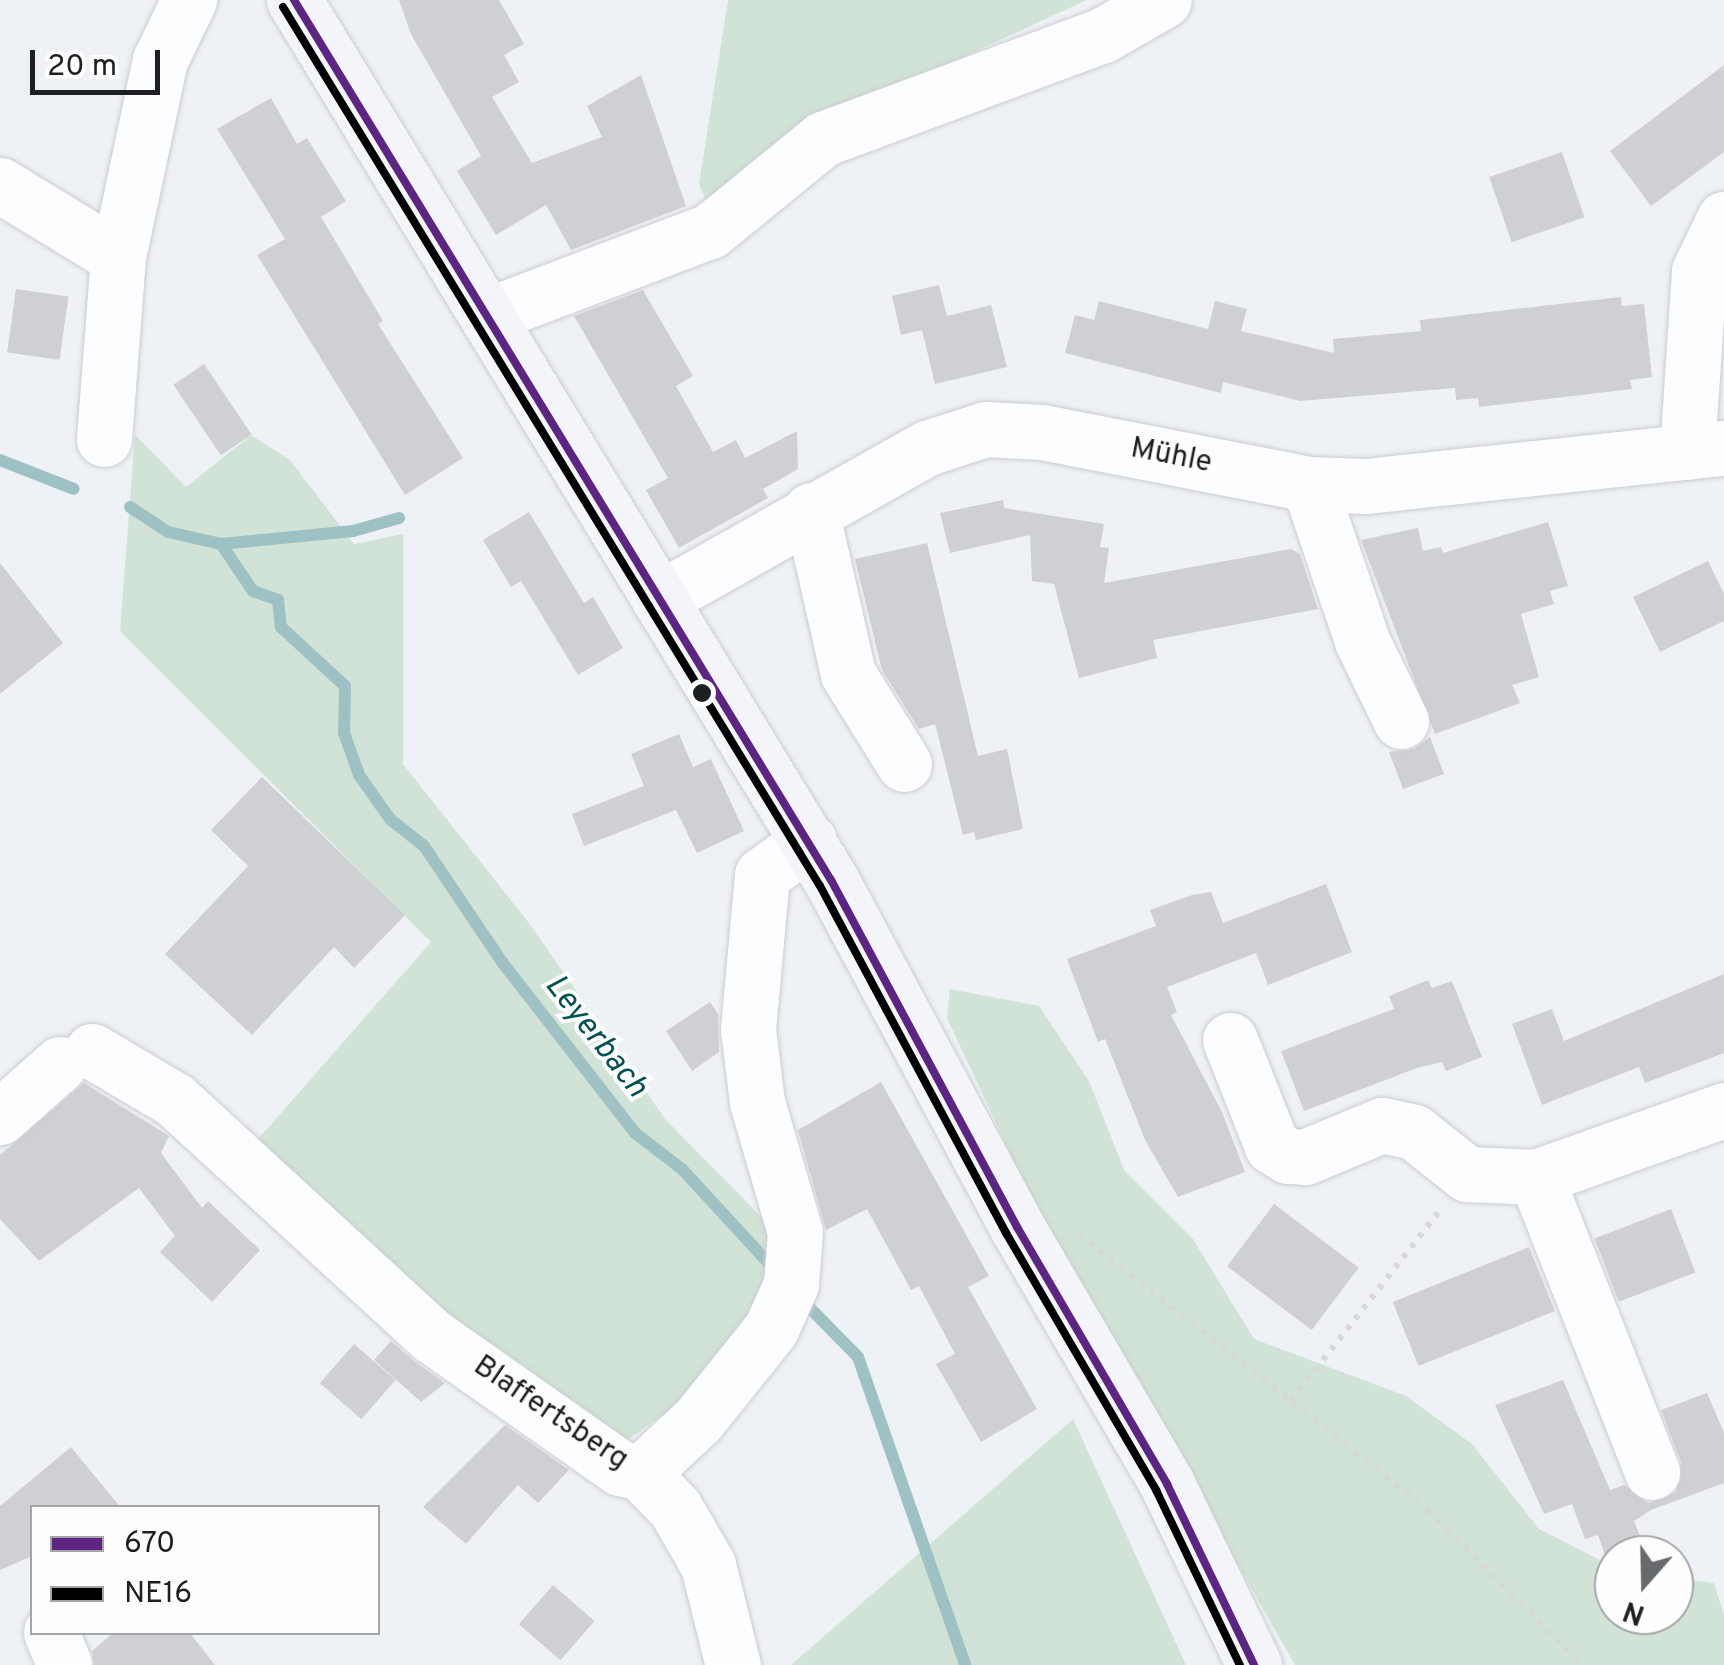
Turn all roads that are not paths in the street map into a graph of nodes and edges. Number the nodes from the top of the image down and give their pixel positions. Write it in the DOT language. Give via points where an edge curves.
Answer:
graph roads {
  1 [pos="189,0"];
  2 [pos="294,0"];
  3 [pos="1164,0"];
  4 [pos="0,184"];
  5 [pos="1724,218"];
  6 [pos="118,257"];
  7 [pos="491,314"];
  8 [pos="104,438"];
  9 [pos="1706,450"];
  10 [pos="1309,484"];
  11 [pos="811,510"];
  12 [pos="659,600"];
  13 [pos="1401,721"];
  14 [pos="904,764"];
  15 [pos="808,841"];
  16 [pos="1230,1040"];
  17 [pos="1724,1110"];
  18 [pos="0,1117"];
  19 [pos="1536,1178"];
  20 [pos="1652,1472"];
  21 [pos="642,1473"];
  22 [pos="52,1635"];
  23 [pos="64,1665"];
  24 [pos="733,1665"];
  25 [pos="1254,1665"];
  1 -- 6 [label="street" via="160,60"];
  2 -- 7 [label="main road"];
  3 -- 7 [label="street" via="1103,35 823,139 710,230"];
  4 -- 6 [label="street"];
  5 -- 9 [label="street" via="1699,271"];
  6 -- 8 [label="street"];
  7 -- 12 [label="main road"];
  9 -- 10 [label="street, Mühle" via="1366,486"];
  10 -- 11 [label="street, Mühle" via="1042,432 986,429 927,448"];
  10 -- 13 [label="street" via="1362,640"];
  11 -- 12 [label="street, Mühle"];
  11 -- 14 [label="street" via="848,674"];
  12 -- 15 [label="main road"];
  15 -- 21 [label="street, Blaffertsberg" via="762,876 748,1029 757,1102 795,1232 791,1282 698,1420"];
  15 -- 25 [label="main road" via="1017,1227 1167,1484"];
  16 -- 19 [label="street" via="1272,1146 1288,1156 1304,1157 1382,1126 1414,1132 1467,1174"];
  17 -- 19 [label="street"];
  18 -- 21 [label="street, Blaffertsberg" via="76,1057 175,1100 432,1336 620,1468"];
  19 -- 20 [label="street"];
  21 -- 24 [label="street" via="675,1508 708,1565"];
  22 -- 23 [label="street"];
}
